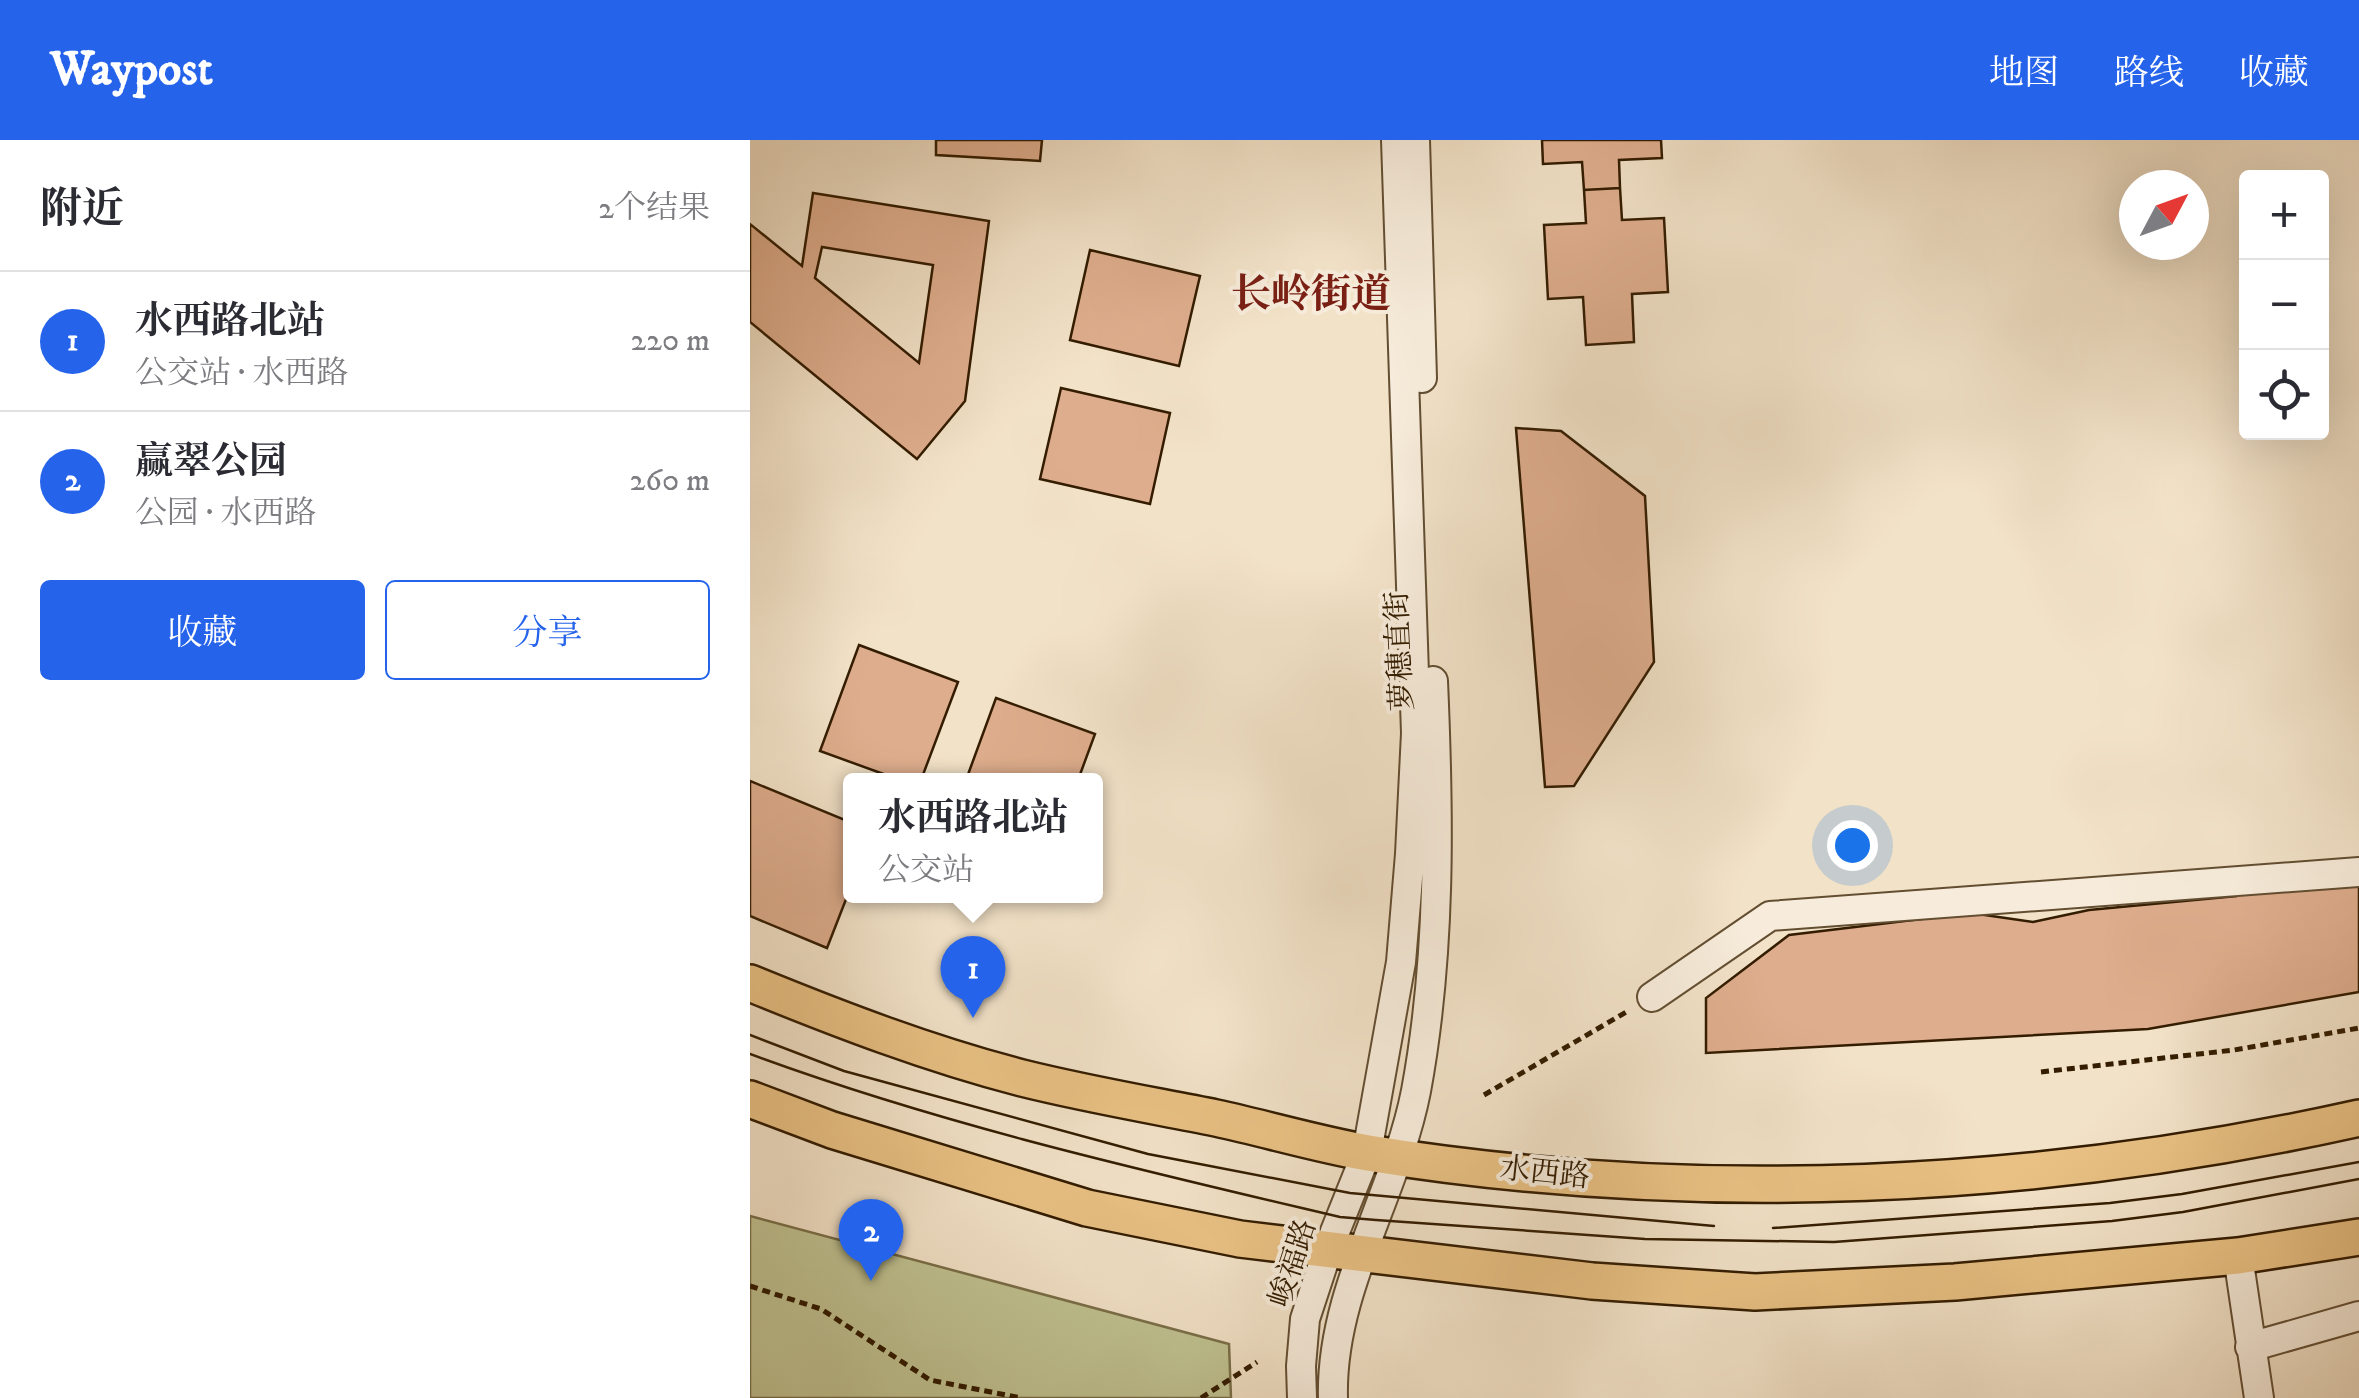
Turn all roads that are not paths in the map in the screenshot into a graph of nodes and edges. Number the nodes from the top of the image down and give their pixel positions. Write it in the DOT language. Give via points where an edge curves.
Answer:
graph roads {
  1 [pos="1396,140"];
  2 [pos="1416,140"];
  3 [pos="2359,872"];
  4 [pos="750,983"];
  5 [pos="1652,996"];
  6 [pos="750,1099"];
  7 [pos="2359,1118"];
  8 [pos="1383,1154"];
  9 [pos="2359,1237"];
  10 [pos="1346,1252"];
  11 [pos="2238,1256"];
  12 [pos="2359,1316"];
  13 [pos="2250,1347"];
  14 [pos="1302,1398"];
  15 [pos="1333,1398"];
  16 [pos="2259,1398"];
  1 -- 8 [label="street, 萝穗直街" via="1416,733"];
  2 -- 8 [label="street, 萝穗直街" via="1438,799 1430,979 1416,1091"];
  3 -- 5 [label="street" via="1770,916"];
  4 -- 8 [label="main road, 水西路" via="846,1022 1020,1077"];
  6 -- 10 [label="main road" via="1088,1208 1240,1240"];
  7 -- 8 [label="main road, 水西路" via="2086,1166 1740,1185 1651,1183"];
  8 -- 10 [label="street, 峻福路"];
  9 -- 11 [label="main road"];
  10 -- 11 [label="main road" via="1756,1292"];
  10 -- 14 [label="street, 峻福路" via="1306,1319"];
  10 -- 15 [label="street, 峻福路"];
  11 -- 13 [label="street"];
  12 -- 13 [label="street"];
  13 -- 16 [label="street"];
}
